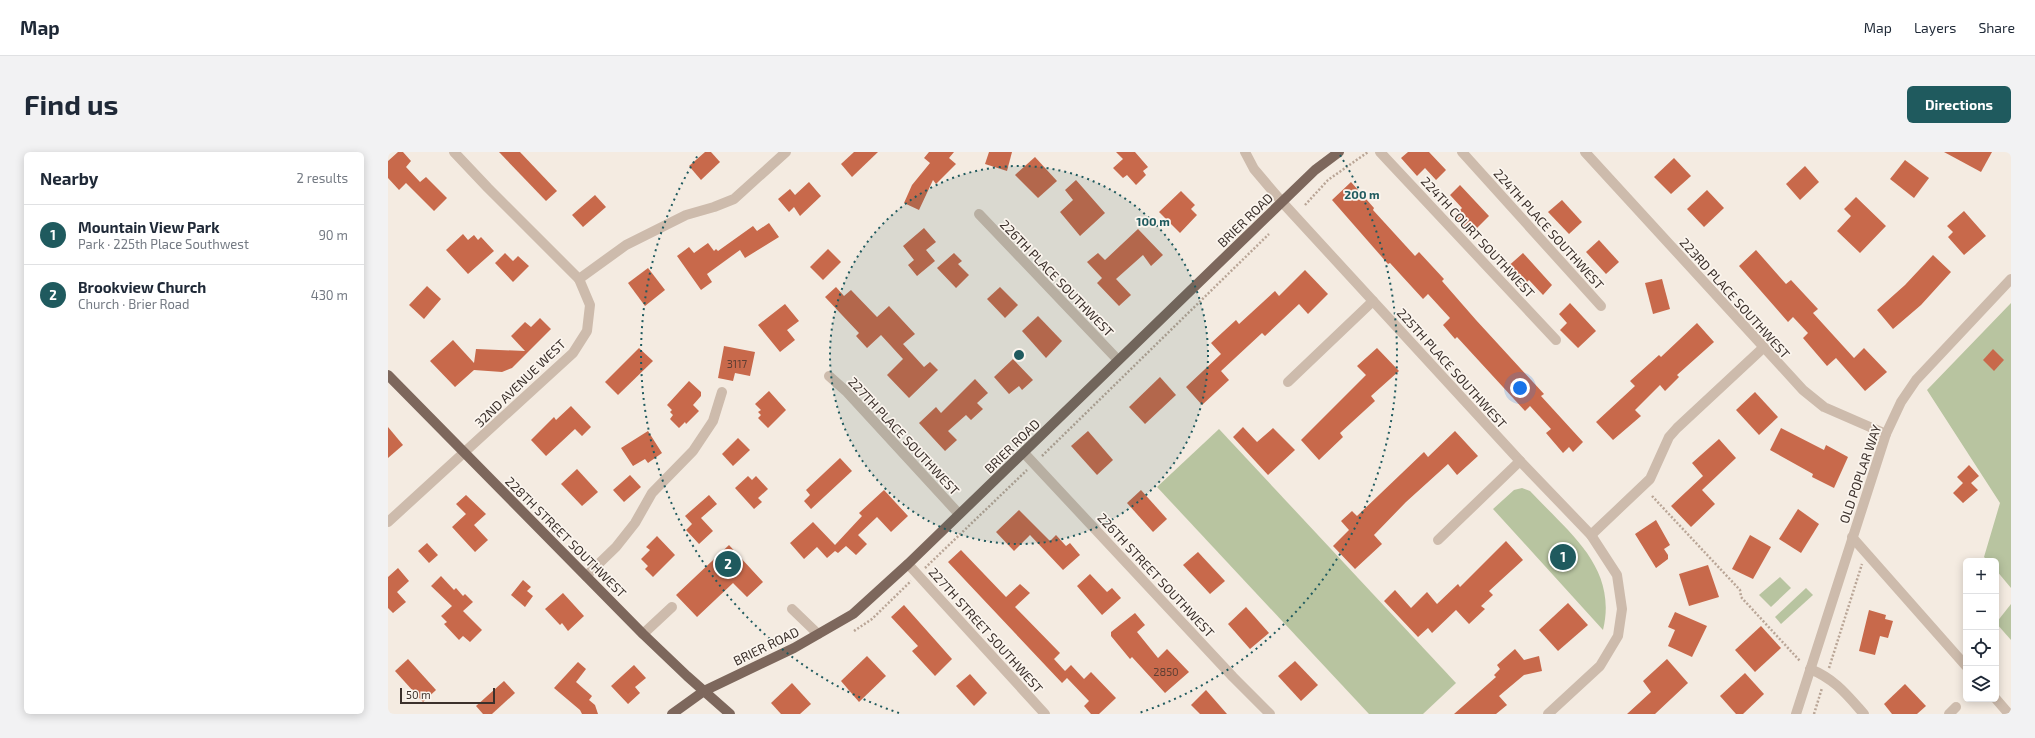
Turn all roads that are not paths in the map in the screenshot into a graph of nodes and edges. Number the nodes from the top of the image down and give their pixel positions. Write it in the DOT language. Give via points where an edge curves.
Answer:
graph roads {
  1 [pos="454,152"];
  2 [pos="786,152"];
  3 [pos="1244,152"];
  4 [pos="1339,152"];
  5 [pos="1380,152"];
  6 [pos="1462,152"];
  7 [pos="1585,152"];
  8 [pos="1282,202"];
  9 [pos="978,214"];
  10 [pos="579,279"];
  11 [pos="2011,279"];
  12 [pos="1373,301"];
  13 [pos="1601,306"];
  14 [pos="1556,340"];
  15 [pos="1763,348"];
  16 [pos="1118,360"];
  17 [pos="388,374"];
  18 [pos="829,376"];
  19 [pos="1288,382"];
  20 [pos="722,392"];
  21 [pos="1886,434"];
  22 [pos="465,453"];
  23 [pos="1024,453"];
  24 [pos="1520,461"];
  25 [pos="959,514"];
  26 [pos="388,522"];
  27 [pos="1591,535"];
  28 [pos="1852,537"];
  29 [pos="1438,540"];
  30 [pos="908,564"];
  31 [pos="586,576"];
  32 [pos="672,607"];
  33 [pos="792,609"];
  34 [pos="644,634"];
  35 [pos="818,634"];
  36 [pos="1963,663"];
  37 [pos="1810,669"];
  38 [pos="704,691"];
  39 [pos="1999,702"];
  40 [pos="672,714"];
  41 [pos="730,714"];
  42 [pos="1045,714"];
  43 [pos="1270,714"];
  44 [pos="1548,714"];
  45 [pos="1796,714"];
  46 [pos="1864,714"];
  47 [pos="2009,714"];
  1 -- 10 [label="street"];
  2 -- 10 [label="street" via="734,199 714,208 686,215 626,246"];
  3 -- 8 [label="street, 225TH PLACE SOUTHWEST" via="1254,169"];
  4 -- 8 [label="main road, BRIER ROAD" via="1315,170"];
  5 -- 14 [label="street, 224TH COURT SOUTHWEST"];
  6 -- 13 [label="street, 224TH PLACE SOUTHWEST"];
  7 -- 15 [label="street, 223RD PLACE SOUTHWEST"];
  8 -- 12 [label="street, 225TH PLACE SOUTHWEST"];
  8 -- 16 [label="main road, BRIER ROAD"];
  9 -- 16 [label="street, 226TH PLACE SOUTHWEST"];
  10 -- 22 [label="street, 32ND AVENUE WEST" via="590,305 587,331 573,353"];
  11 -- 21 [label="street, OLD POPLAR WAY" via="1916,380 1901,402"];
  12 -- 19 [label="street"];
  12 -- 24 [label="street, 225TH PLACE SOUTHWEST"];
  15 -- 21 [label="street, 223RD PLACE SOUTHWEST" via="1802,390 1824,406"];
  15 -- 27 [label="street" via="1677,428 1669,437 1650,479"];
  16 -- 23 [label="main road, BRIER ROAD"];
  17 -- 22 [label="main road, 228TH STREET SOUTHWEST"];
  18 -- 25 [label="street, 227TH PLACE SOUTHWEST" via="847,392"];
  20 -- 31 [label="street" via="713,421 693,451 656,488 635,523 616,547"];
  21 -- 28 [label="street, OLD POPLAR WAY"];
  22 -- 26 [label="street, 32ND AVENUE WEST"];
  22 -- 31 [label="main road, 228TH STREET SOUTHWEST"];
  23 -- 25 [label="main road, BRIER ROAD"];
  23 -- 43 [label="street, 226TH STREET SOUTHWEST"];
  24 -- 27 [label="street, 225TH PLACE SOUTHWEST"];
  24 -- 29 [label="street"];
  25 -- 30 [label="main road, BRIER ROAD"];
  27 -- 44 [label="street, 225TH PLACE SOUTHWEST" via="1604,551 1617,575 1622,609 1618,636 1600,666"];
  28 -- 36 [label="street"];
  28 -- 37 [label="street, OLD POPLAR WAY"];
  30 -- 35 [label="main road, BRIER ROAD" via="853,614"];
  30 -- 42 [label="street, 227TH STREET SOUTHWEST"];
  31 -- 34 [label="main road, 228TH STREET SOUTHWEST"];
  32 -- 34 [label="street"];
  33 -- 35 [label="street"];
  34 -- 38 [label="main road, 228TH STREET SOUTHWEST"];
  35 -- 38 [label="main road, BRIER ROAD"];
  37 -- 45 [label="street, OLD POPLAR WAY"];
  37 -- 46 [label="street" via="1826,675"];
  38 -- 40 [label="main road, BRIER ROAD"];
  38 -- 41 [label="main road, 228TH STREET SOUTHWEST"];
  39 -- 47 [label="street"];
}
